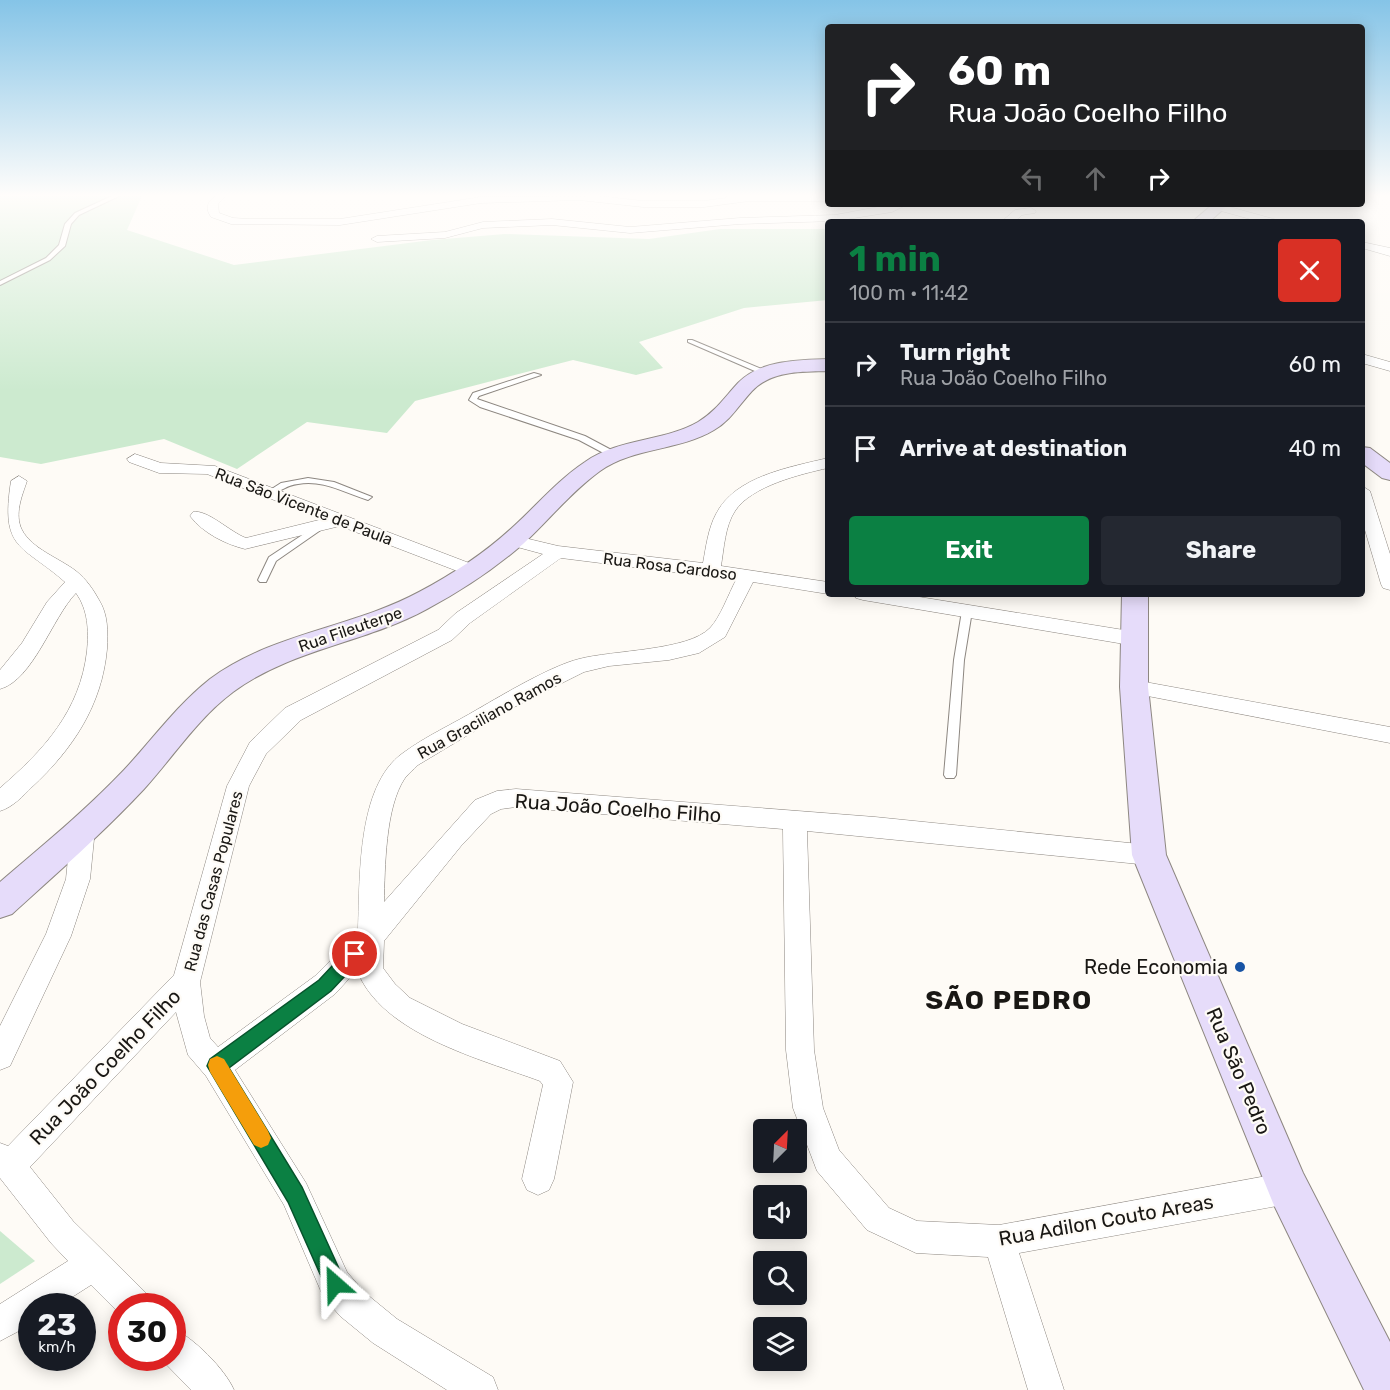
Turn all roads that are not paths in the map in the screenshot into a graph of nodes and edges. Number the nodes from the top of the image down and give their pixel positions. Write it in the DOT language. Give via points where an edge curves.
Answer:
graph roads {
  1 [pos="44,261"];
  2 [pos="0,283"];
  3 [pos="690,341"];
  4 [pos="1365,359"];
  5 [pos="825,365"];
  6 [pos="1390,367"];
  7 [pos="767,373"];
  8 [pos="537,375"];
  9 [pos="614,455"];
  10 [pos="1365,455"];
  11 [pos="135,459"];
  12 [pos="825,464"];
  13 [pos="1390,473"];
  14 [pos="19,481"];
  15 [pos="271,492"];
  16 [pos="368,496"];
  17 [pos="1365,501"];
  18 [pos="199,516"];
  19 [pos="341,520"];
  20 [pos="322,525"];
  21 [pos="512,540"];
  22 [pos="558,552"];
  23 [pos="471,570"];
  24 [pos="711,570"];
  25 [pos="747,576"];
  26 [pos="263,580"];
  27 [pos="76,582"];
  28 [pos="1390,584"];
  29 [pos="825,588"];
  30 [pos="881,597"];
  31 [pos="1135,597"];
  32 [pos="967,611"];
  33 [pos="1136,639"];
  34 [pos="0,682"];
  35 [pos="1134,687"];
  36 [pos="1390,735"];
  37 [pos="950,775"];
  38 [pos="0,802"];
  39 [pos="795,822"];
  40 [pos="83,829"];
  41 [pos="1149,855"];
  42 [pos="0,903"];
  43 [pos="370,938"];
  44 [pos="186,982"];
  45 [pos="0,1056"];
  46 [pos="216,1066"];
  47 [pos="5,1162"];
  48 [pos="538,1179"];
  49 [pos="1288,1188"];
  50 [pos="999,1241"];
  51 [pos="94,1264"];
  52 [pos="122,1293"];
  53 [pos="0,1324"];
  54 [pos="186,1359"];
  55 [pos="216,1390"];
  56 [pos="480,1390"];
  57 [pos="1046,1390"];
  58 [pos="1389,1390"];
  1 -- 2 [label="lane"];
  3 -- 7 [label="lane"];
  4 -- 6 [label="street"];
  5 -- 7 [label="main road, Rua Fileuterpe"];
  7 -- 9 [label="main road, Rua Fileuterpe" via="748,383 724,414 704,427 680,438"];
  8 -- 9 [label="lane" via="476,395 473,400 582,438"];
  9 -- 21 [label="main road, Rua Fileuterpe" via="594,465"];
  10 -- 13 [label="main road"];
  11 -- 15 [label="street, Rua São Vicente de Paula" via="159,468 209,469"];
  12 -- 24 [label="street" via="780,477 734,500 724,515"];
  14 -- 27 [label="street" via="11,508 11,526 21,542"];
  15 -- 16 [label="lane" via="295,480 312,479"];
  15 -- 19 [label="street, Rua São Vicente de Paula"];
  17 -- 28 [label="street"];
  18 -- 20 [label="street" via="216,531 244,544"];
  19 -- 20 [label="street"];
  19 -- 23 [label="street, Rua São Vicente de Paula"];
  20 -- 26 [label="lane" via="272,559"];
  21 -- 22 [label="street, Rua Rosa Cardoso"];
  21 -- 23 [label="main road, Rua Fileuterpe"];
  22 -- 24 [label="street, Rua Rosa Cardoso"];
  22 -- 44 [label="street, Rua das Casas Populares" via="463,618 445,635 293,714 258,748 238,786"];
  23 -- 40 [label="main road, Rua Fileuterpe" via="390,618 276,654 239,673 219,687"];
  24 -- 25 [label="street, Rua Rosa Cardoso"];
  25 -- 29 [label="street, Rua Rosa Cardoso"];
  25 -- 43 [label="street, Rua Graciliano Ramos" via="718,632 692,648 578,666 410,759 396,773 385,796 373,853"];
  27 -- 34 [label="street" via="52,608 29,650"];
  27 -- 38 [label="street" via="96,615 98,649 86,697 72,727 50,754"];
  30 -- 32 [label="street"];
  31 -- 33 [label="main road, Rua São Pedro"];
  32 -- 33 [label="street"];
  32 -- 37 [label="lane"];
  33 -- 35 [label="main road, Rua São Pedro"];
  35 -- 36 [label="street"];
  35 -- 41 [label="main road, Rua São Pedro"];
  39 -- 41 [label="street, Rua João Coelho Filho"];
  39 -- 43 [label="street, Rua João Coelho Filho" via="516,798 497,800 483,807 453,839"];
  39 -- 50 [label="street, Rua Adilon Couto Areas" via="800,1050 808,1108 828,1160 878,1220 916,1237"];
  40 -- 42 [label="main road, Rua Fileuterpe"];
  40 -- 45 [label="street" via="78,879 58,936"];
  41 -- 49 [label="main road, Rua São Pedro"];
  43 -- 46 [label="street, Rua João Coelho Filho" via="325,985"];
  43 -- 48 [label="street, Rua Graciliano Ramos" via="370,970 400,1007 454,1035 550,1071 558,1082"];
  44 -- 46 [label="street, Rua João Coelho Filho" via="198,1045"];
  44 -- 47 [label="street, Rua João Coelho Filho"];
  46 -- 56 [label="street" via="295,1194 335,1284 385,1331"];
  47 -- 51 [label="street" via="62,1232"];
  49 -- 50 [label="street, Rua Adilon Couto Areas"];
  49 -- 58 [label="main road, Rua São Pedro"];
  50 -- 57 [label="street"];
  51 -- 52 [label="street"];
  51 -- 53 [label="street"];
  54 -- 55 [label="street"];
}
